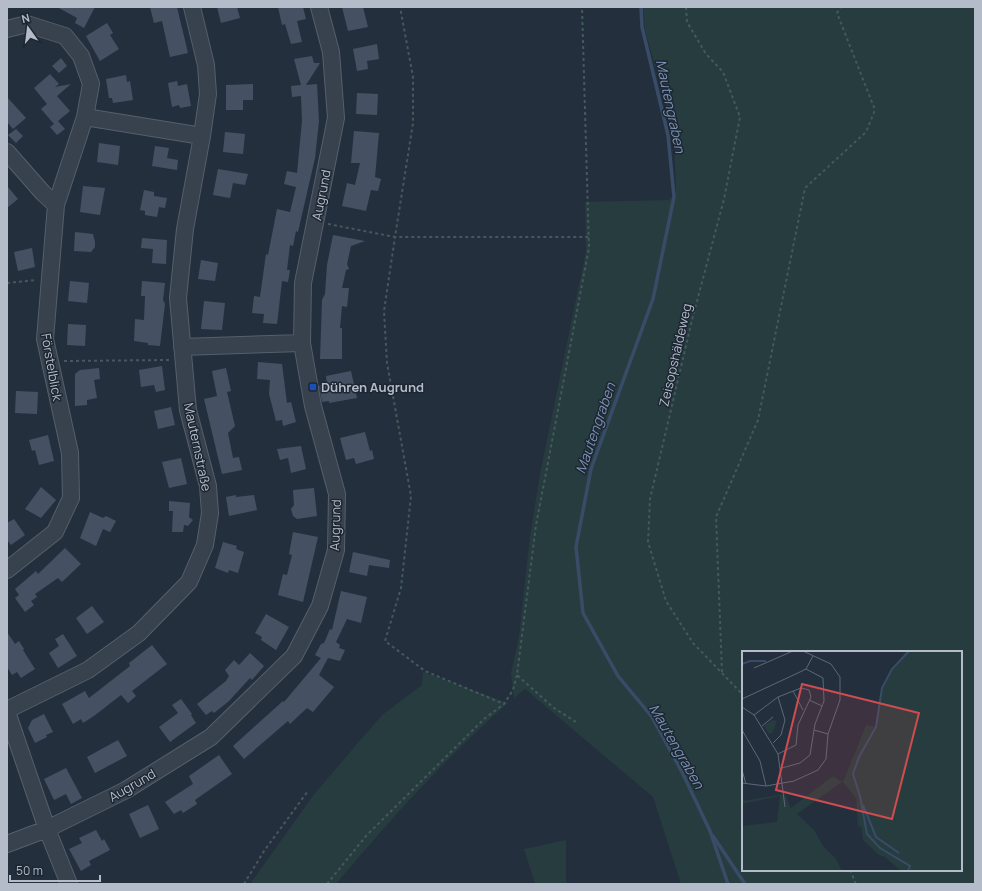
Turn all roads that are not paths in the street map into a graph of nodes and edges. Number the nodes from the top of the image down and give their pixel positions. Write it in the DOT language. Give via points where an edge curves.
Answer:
graph roads {
  1 [pos="192,7"];
  2 [pos="319,7"];
  3 [pos="7,29"];
  4 [pos="85,117"];
  5 [pos="202,136"];
  6 [pos="7,152"];
  7 [pos="56,205"];
  8 [pos="302,343"];
  9 [pos="182,354"];
  10 [pos="7,570"];
  11 [pos="7,711"];
  12 [pos="47,829"];
  13 [pos="7,844"];
  14 [pos="69,884"];
  1 -- 5 [label="street, Mauternstraße" via="206,65 208,94"];
  2 -- 8 [label="street, Augrund" via="331,52 336,118 303,283"];
  3 -- 4 [label="street, Förstelblick" via="27,24 65,36 81,56 91,84"];
  4 -- 5 [label="street"];
  4 -- 7 [label="street, Förstelblick"];
  5 -- 9 [label="street, Mauternstraße" via="185,229 178,298"];
  6 -- 7 [label="street"];
  7 -- 10 [label="street, Förstelblick" via="45,339 70,453 71,498 55,532"];
  8 -- 9 [label="street"];
  8 -- 12 [label="street, Augrund" via="313,406 336,494 336,550 320,606 294,656 211,737 126,790"];
  9 -- 11 [label="street, Mauternstraße" via="188,410 208,486 210,513 205,545 190,582 139,633 88,670"];
  11 -- 12 [label="street"];
  12 -- 13 [label="street, Augrund"];
  12 -- 14 [label="street"];
}
